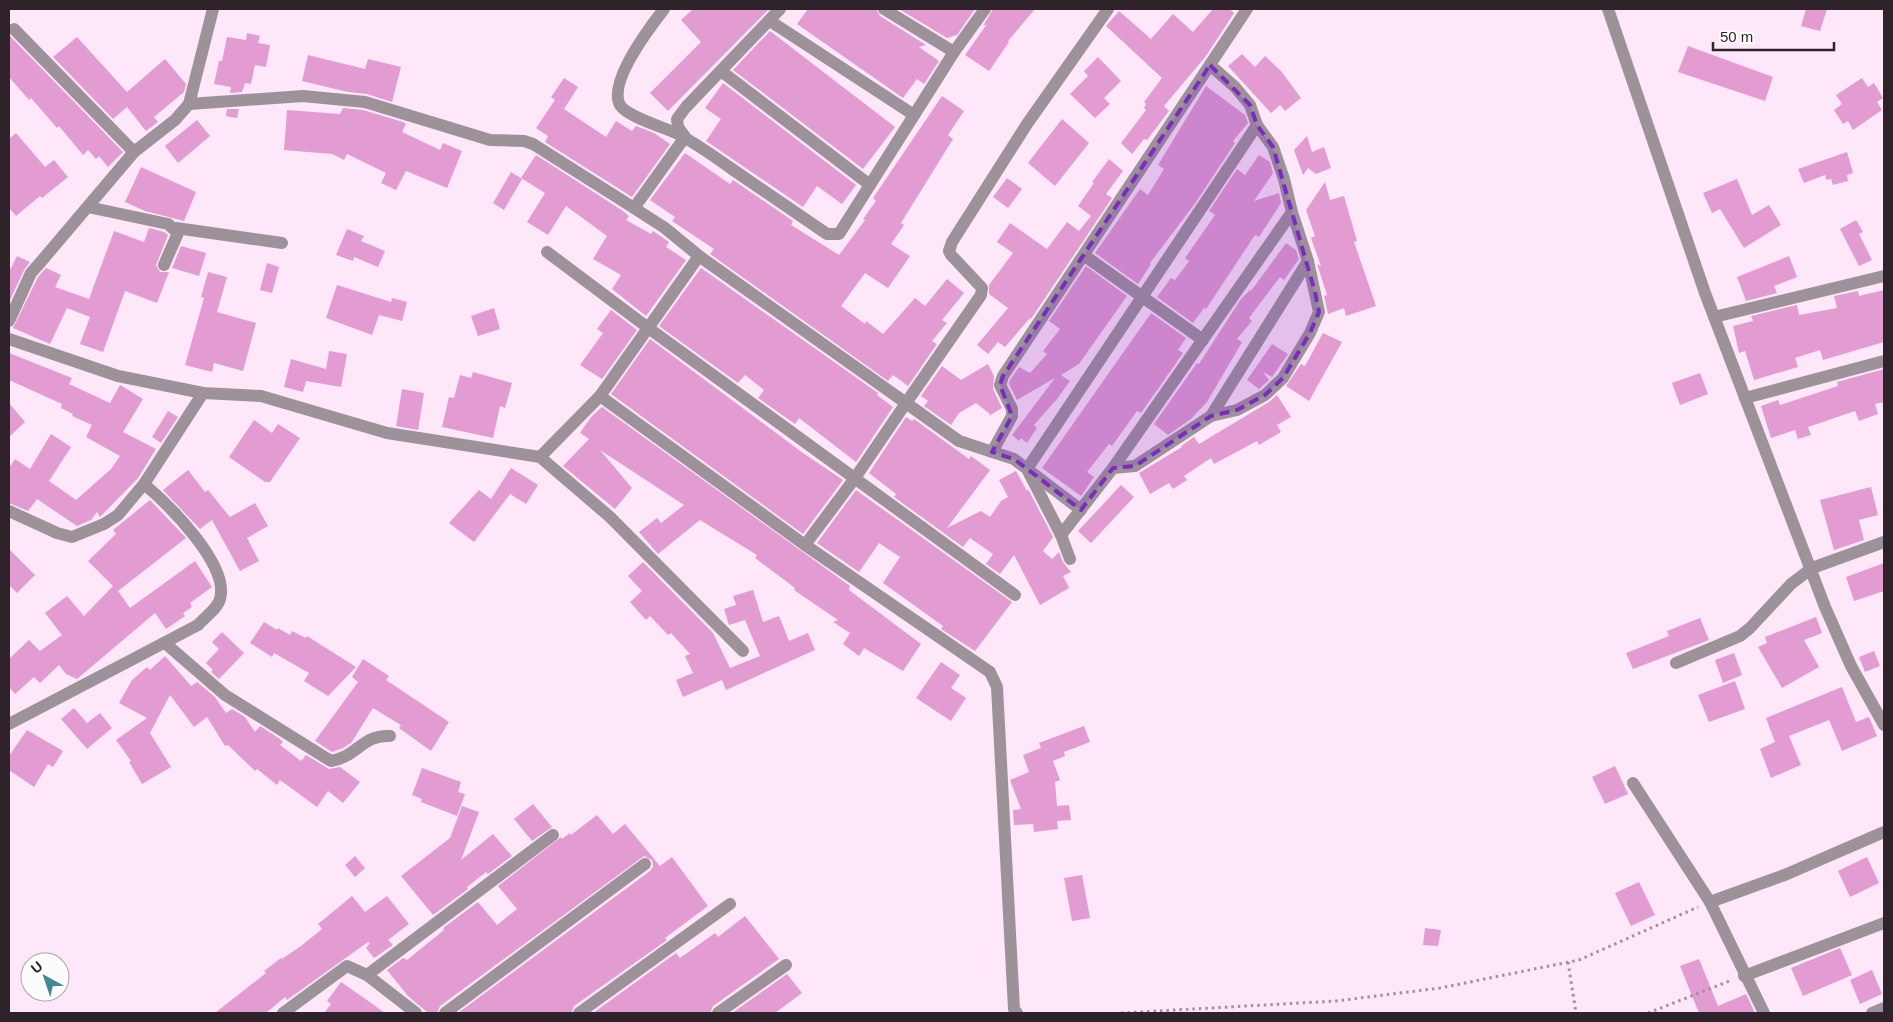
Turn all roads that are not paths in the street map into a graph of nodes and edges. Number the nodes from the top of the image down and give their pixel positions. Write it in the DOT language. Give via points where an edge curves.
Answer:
graph roads {
  1 [pos="213,9"];
  2 [pos="664,9"];
  3 [pos="780,9"];
  4 [pos="884,9"];
  5 [pos="985,9"];
  6 [pos="1108,9"];
  7 [pos="1247,9"];
  8 [pos="1608,9"];
  9 [pos="770,21"];
  10 [pos="14,29"];
  11 [pos="954,52"];
  12 [pos="1210,65"];
  13 [pos="720,71"];
  14 [pos="189,104"];
  15 [pos="914,115"];
  16 [pos="1257,125"];
  17 [pos="685,137"];
  18 [pos="134,152"];
  19 [pos="870,185"];
  20 [pos="88,207"];
  21 [pos="634,208"];
  22 [pos="1292,212"];
  23 [pos="176,228"];
  24 [pos="282,243"];
  25 [pos="547,252"];
  26 [pos="699,256"];
  27 [pos="1085,256"];
  28 [pos="1308,261"];
  29 [pos="164,265"];
  30 [pos="1884,276"];
  31 [pos="1142,297"];
  32 [pos="1714,317"];
  33 [pos="9,321"];
  34 [pos="647,327"];
  35 [pos="9,339"];
  36 [pos="1203,340"];
  37 [pos="1884,361"];
  38 [pos="203,393"];
  39 [pos="600,396"];
  40 [pos="1745,398"];
  41 [pos="906,403"];
  42 [pos="1211,416"];
  43 [pos="992,452"];
  44 [pos="540,457"];
  45 [pos="1113,468"];
  46 [pos="1027,469"];
  47 [pos="855,478"];
  48 [pos="144,484"];
  49 [pos="1081,510"];
  50 [pos="9,511"];
  51 [pos="1061,535"];
  52 [pos="1884,542"];
  53 [pos="805,545"];
  54 [pos="1070,559"];
  55 [pos="1812,568"];
  56 [pos="1015,594"];
  57 [pos="165,643"];
  58 [pos="743,651"];
  59 [pos="1676,663"];
  60 [pos="1883,722"];
  61 [pos="9,724"];
  62 [pos="390,736"];
  63 [pos="1633,783"];
  64 [pos="1884,832"];
  65 [pos="553,835"];
  66 [pos="645,864"];
  67 [pos="1710,902"];
  68 [pos="730,904"];
  69 [pos="1884,923"];
  70 [pos="786,965"];
  71 [pos="367,975"];
  72 [pos="1744,976"];
  73 [pos="1884,1008"];
  74 [pos="283,1013"];
  75 [pos="416,1013"];
  76 [pos="446,1013"];
  77 [pos="579,1013"];
  78 [pos="718,1013"];
  79 [pos="1018,1013"];
  80 [pos="1764,1013"];
  81 [pos="1872,1013"];
  1 -- 14 [label="street"];
  2 -- 17 [label="street" via="630,57 619,87 618,101 628,114"];
  3 -- 9 [label="street"];
  4 -- 11 [label="street"];
  5 -- 11 [label="street"];
  6 -- 41 [label="street" via="1027,124 952,242 951,255 982,288 981,295"];
  7 -- 12 [label="street"];
  8 -- 32 [label="street"];
  9 -- 13 [label="street"];
  9 -- 15 [label="street"];
  10 -- 18 [label="street"];
  11 -- 15 [label="street"];
  12 -- 16 [label="street" via="1250,105"];
  12 -- 27 [label="street"];
  13 -- 17 [label="street" via="677,119"];
  13 -- 19 [label="street"];
  14 -- 18 [label="street" via="175,120"];
  14 -- 21 [label="street" via="303,96 365,102 490,140 524,140"];
  15 -- 19 [label="street"];
  16 -- 22 [label="street" via="1273,147"];
  16 -- 31 [label="street"];
  17 -- 19 [label="street" via="827,234 842,232"];
  17 -- 21 [label="street"];
  18 -- 20 [label="street"];
  20 -- 23 [label="street"];
  20 -- 33 [label="street" via="31,273"];
  21 -- 26 [label="street"];
  22 -- 28 [label="street"];
  22 -- 36 [label="street"];
  23 -- 24 [label="street"];
  23 -- 29 [label="street" via="178,233"];
  25 -- 34 [label="street"];
  26 -- 34 [label="street"];
  26 -- 41 [label="street"];
  27 -- 31 [label="street"];
  27 -- 43 [label="street" via="1003,376 1000,385 1012,409 1012,416"];
  28 -- 42 [label="street"];
  28 -- 42 [label="street" via="1319,312 1283,378 1265,395 1237,410"];
  30 -- 32 [label="street"];
  31 -- 36 [label="street"];
  31 -- 46 [label="street"];
  32 -- 40 [label="street"];
  34 -- 39 [label="street"];
  34 -- 47 [label="street"];
  35 -- 38 [label="street" via="118,376"];
  36 -- 45 [label="street"];
  37 -- 40 [label="street"];
  38 -- 44 [label="street" via="261,396 387,434"];
  38 -- 48 [label="street"];
  39 -- 44 [label="street"];
  39 -- 53 [label="street"];
  40 -- 55 [label="street"];
  41 -- 43 [label="street" via="959,441"];
  41 -- 47 [label="street"];
  42 -- 45 [label="street" via="1135,466"];
  43 -- 46 [label="street" via="1014,459"];
  44 -- 58 [label="street" via="610,517"];
  45 -- 49 [label="street"];
  46 -- 49 [label="street"];
  46 -- 51 [label="street"];
  47 -- 53 [label="street"];
  47 -- 56 [label="street"];
  48 -- 50 [label="street" via="118,515 98,528 72,536 56,534"];
  48 -- 57 [label="street" via="186,525 213,565 222,588 220,601 201,621"];
  49 -- 51 [label="street"];
  51 -- 54 [label="street"];
  52 -- 55 [label="street"];
  53 -- 79 [label="street" via="990,672 997,687 1014,1009"];
  55 -- 59 [label="street" via="1791,584 1740,636"];
  55 -- 60 [label="street" via="1851,666"];
  57 -- 61 [label="street"];
  57 -- 62 [label="street" via="225,695 331,761 354,752 366,740 378,735"];
  63 -- 67 [label="street"];
  64 -- 67 [label="street" via="1787,874"];
  65 -- 71 [label="street"];
  66 -- 76 [label="street"];
  67 -- 72 [label="street"];
  68 -- 77 [label="street"];
  69 -- 72 [label="street"];
  70 -- 78 [label="street"];
  71 -- 74 [label="street" via="347,966"];
  71 -- 75 [label="street"];
  72 -- 80 [label="street"];
  73 -- 81 [label="street"];
}
